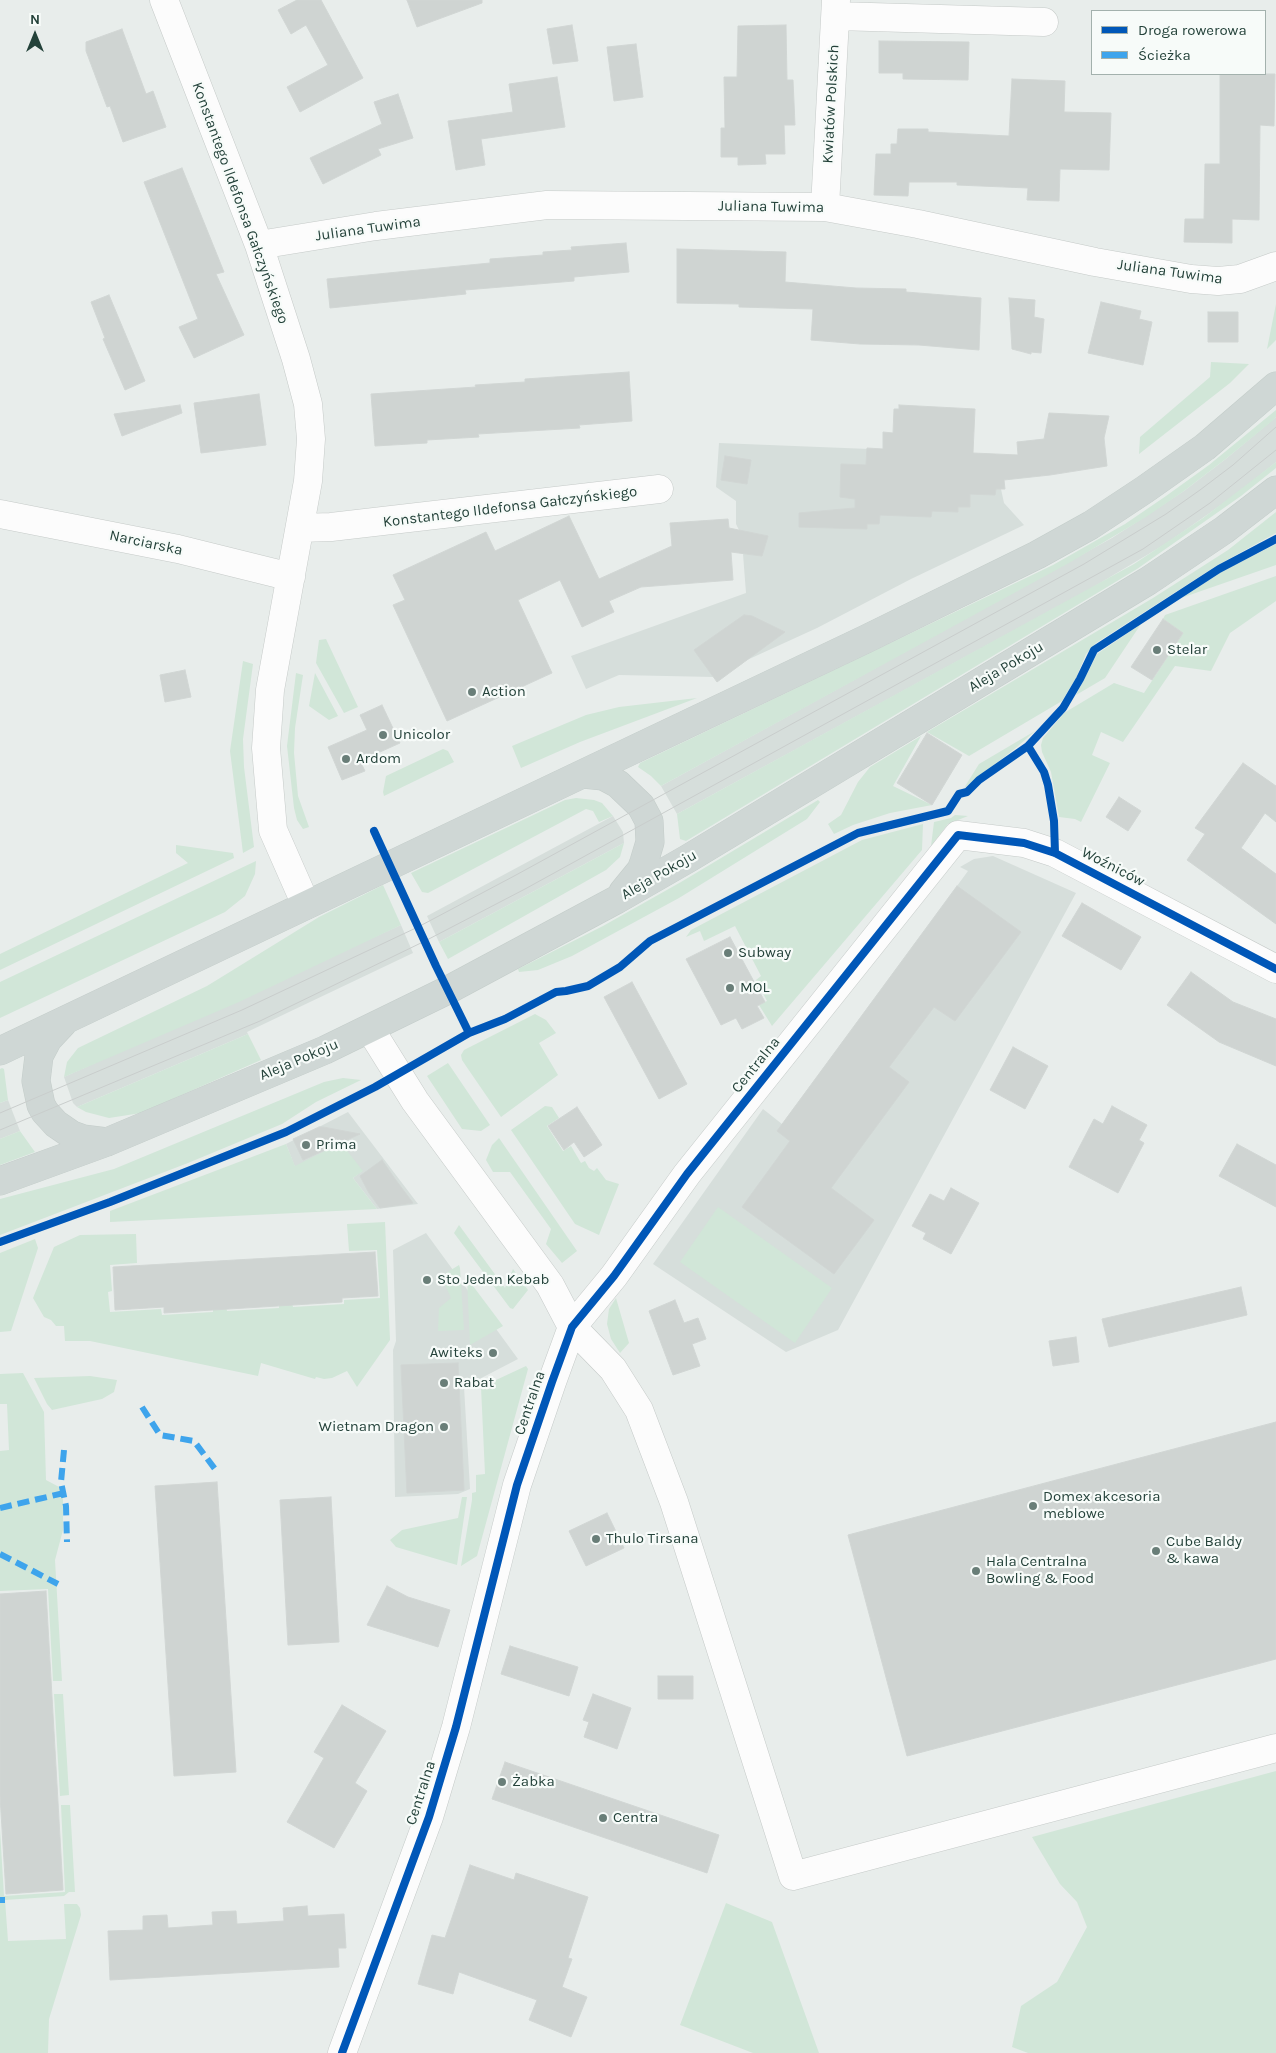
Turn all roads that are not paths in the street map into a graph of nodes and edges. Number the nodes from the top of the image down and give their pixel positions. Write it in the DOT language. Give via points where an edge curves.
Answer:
graph roads {
  1 [pos="170,2"];
  2 [pos="836,8"];
  3 [pos="1044,22"];
  4 [pos="824,207"];
  5 [pos="259,246"];
  6 [pos="1276,266"];
  7 [pos="1276,386"];
  8 [pos="660,489"];
  9 [pos="1276,490"];
  10 [pos="0,514"];
  11 [pos="300,528"];
  12 [pos="291,577"];
  13 [pos="583,774"];
  14 [pos="937,862"];
  15 [pos="616,900"];
  16 [pos="306,905"];
  17 [pos="1276,969"];
  18 [pos="66,1020"];
  19 [pos="370,1029"];
  20 [pos="0,1051"];
  21 [pos="106,1142"];
  22 [pos="0,1181"];
  23 [pos="572,1327"];
  24 [pos="1276,1748"];
  25 [pos="342,2053"];
  1 -- 5 [label="street, Konstantego Ildefonsa Gałczyńskiego"];
  2 -- 3 [label="street"];
  2 -- 4 [label="street, Kwiatów Polskich"];
  4 -- 5 [label="street, Juliana Tuwima" via="548,205 376,226"];
  4 -- 6 [label="street, Juliana Tuwima" via="1095,262 1191,278 1240,280"];
  5 -- 11 [label="street, Konstantego Ildefonsa Gałczyńskiego" via="308,404 310,460"];
  7 -- 13 [label="main road" via="1205,447 1144,490 1037,555"];
  8 -- 11 [label="street, Konstantego Ildefonsa Gałczyńskiego"];
  9 -- 15 [label="main road, Aleja Pokoju" via="1148,581"];
  10 -- 12 [label="street, Narciarska" via="178,549"];
  11 -- 12 [label="street, Konstantego Ildefonsa Gałczyńskiego"];
  12 -- 16 [label="street, Konstantego Ildefonsa Gałczyńskiego" via="270,690 266,748 273,830"];
  13 -- 15 [label="main road" via="603,776 618,784 640,806 649,821 650,842 644,862"];
  13 -- 16 [label="main road"];
  14 -- 17 [label="street, Woźniców" via="958,835 1040,847"];
  14 -- 23 [label="street, Centralna" via="687,1174 614,1276"];
  15 -- 19 [label="main road, Aleja Pokoju"];
  16 -- 18 [label="main road"];
  18 -- 20 [label="main road"];
  18 -- 21 [label="main road" via="48,1039 39,1056 36,1081 39,1097 50,1118 72,1135"];
  19 -- 21 [label="main road, Aleja Pokoju"];
  19 -- 23 [label="street" via="414,1101 550,1284"];
  21 -- 22 [label="main road, Aleja Pokoju"];
  23 -- 24 [label="street" via="613,1369 631,1395 648,1431 674,1502 793,1876"];
  23 -- 25 [label="street, Centralna" via="518,1485 456,1727 429,1817"];
}
